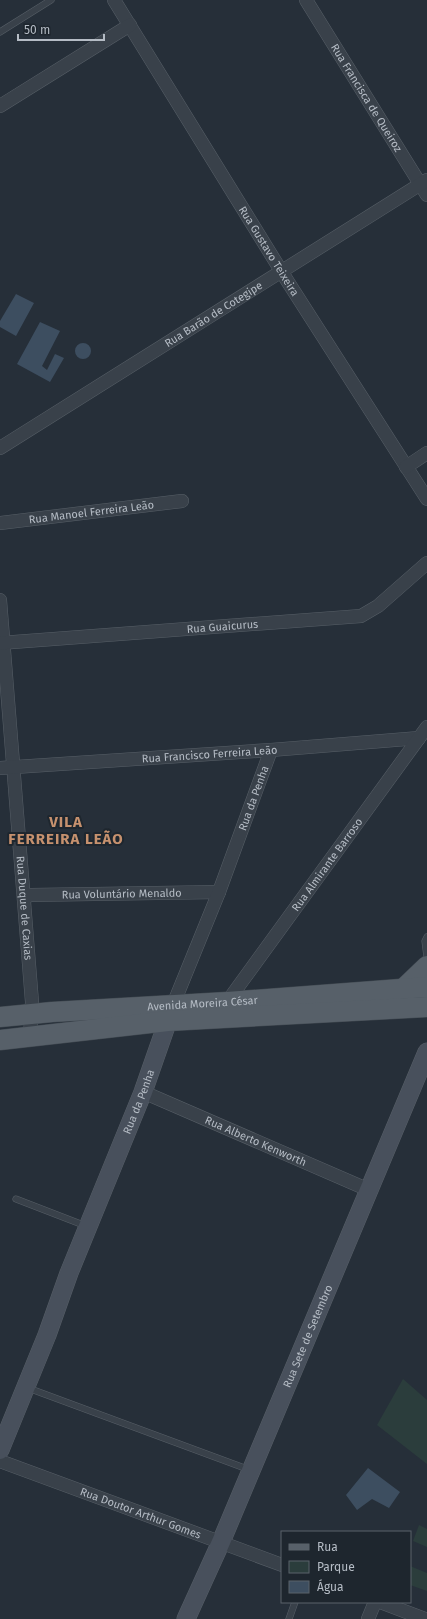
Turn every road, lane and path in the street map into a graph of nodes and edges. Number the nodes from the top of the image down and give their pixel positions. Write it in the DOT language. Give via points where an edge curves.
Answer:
graph roads {
  1 [pos="51,0"];
  2 [pos="114,0"];
  3 [pos="306,0"];
  4 [pos="130,25"];
  5 [pos="0,32"];
  6 [pos="0,106"];
  7 [pos="425,186"];
  8 [pos="281,270"];
  9 [pos="0,448"];
  10 [pos="427,453"];
  11 [pos="406,467"];
  12 [pos="427,499"];
  13 [pos="182,501"];
  14 [pos="0,523"];
  15 [pos="427,563"];
  16 [pos="0,600"];
  17 [pos="1,643"];
  18 [pos="427,727"];
  19 [pos="419,738"];
  20 [pos="271,750"];
  21 [pos="14,767"];
  22 [pos="0,768"];
  23 [pos="218,892"];
  24 [pos="24,897"];
  25 [pos="427,937"];
  26 [pos="427,957"];
  27 [pos="427,966"];
  28 [pos="427,987"];
  29 [pos="404,988"];
  30 [pos="227,1002"];
  31 [pos="427,1007"];
  32 [pos="34,1010"];
  33 [pos="171,1013"];
  34 [pos="0,1017"];
  35 [pos="62,1033"];
  36 [pos="30,1037"];
  37 [pos="0,1040"];
  38 [pos="427,1052"];
  39 [pos="143,1092"];
  40 [pos="369,1190"];
  41 [pos="16,1198"];
  42 [pos="88,1226"];
  43 [pos="26,1387"];
  44 [pos="0,1450"];
  45 [pos="0,1461"];
  46 [pos="251,1470"];
  47 [pos="221,1542"];
  48 [pos="281,1565"];
  49 [pos="295,1603"];
  50 [pos="375,1603"];
  51 [pos="383,1603"];
  52 [pos="186,1619"];
  53 [pos="289,1619"];
  54 [pos="368,1619"];
  55 [pos="425,1619"];
  1 -- 5 [label="lane"];
  2 -- 4 [label="street, Rua Gustavo Teixeira"];
  3 -- 7 [label="street, Rua Francisca de Queiroz"];
  4 -- 6 [label="street"];
  4 -- 8 [label="street, Rua Gustavo Teixeira"];
  7 -- 8 [label="street, Rua Barão de Cotegipe"];
  8 -- 9 [label="street, Rua Barão de Cotegipe"];
  8 -- 11 [label="street, Rua Gustavo Teixeira"];
  10 -- 11 [label="street"];
  11 -- 12 [label="street, Rua Gustavo Teixeira"];
  13 -- 14 [label="street, Rua Manoel Ferreira Leão"];
  15 -- 17 [label="street, Rua Guaicurus" via="378,606 361,616"];
  16 -- 17 [label="street, Rua Duque de Caxias"];
  17 -- 21 [label="street, Rua Duque de Caxias"];
  18 -- 19 [label="street, Rua Almirante Barroso"];
  19 -- 20 [label="street, Rua Francisco Ferreira Leão"];
  19 -- 30 [label="street, Rua Almirante Barroso"];
  20 -- 21 [label="street, Rua Francisco Ferreira Leão"];
  20 -- 23 [label="street, Rua da Penha"];
  21 -- 22 [label="street, Rua Francisco Ferreira Leão"];
  21 -- 24 [label="street, Rua Duque de Caxias"];
  23 -- 24 [label="street, Rua Voluntário Menaldo"];
  23 -- 33 [label="street, Rua da Penha"];
  24 -- 32 [label="street, Rua Duque de Caxias"];
  25 -- 26 [label="lane"];
  27 -- 29 [label="main road"];
  28 -- 29 [label="main road, Avenida Moreira César"];
  29 -- 30 [label="main road, Avenida Moreira César"];
  30 -- 33 [label="main road, Avenida Moreira César"];
  31 -- 33 [label="main road, Avenida Moreira César"];
  32 -- 33 [label="main road, Avenida Moreira César"];
  32 -- 34 [label="main road, Avenida Moreira César"];
  32 -- 35 [label="street" via="45,1026"];
  32 -- 36 [label="street, Rua Duque de Caxias"];
  33 -- 35 [label="main road, Avenida Moreira César"];
  33 -- 39 [label="main road, Rua da Penha"];
  35 -- 36 [label="main road, Avenida Moreira César"];
  36 -- 37 [label="main road, Avenida Moreira César"];
  38 -- 40 [label="main road, Rua Sete de Setembro"];
  39 -- 40 [label="street, Rua Alberto Kenworth"];
  39 -- 42 [label="main road, Rua da Penha"];
  40 -- 46 [label="main road, Rua Sete de Setembro"];
  41 -- 42 [label="lane"];
  42 -- 43 [label="main road, Rua da Penha"];
  43 -- 44 [label="main road, Rua da Penha"];
  43 -- 46 [label="lane"];
  45 -- 47 [label="street, Rua Doutor Arthur Gomes"];
  46 -- 47 [label="main road, Rua Sete de Setembro"];
  47 -- 48 [label="street, Rua Doutor Arthur Gomes"];
  47 -- 52 [label="main road, Rua Sete de Setembro"];
  49 -- 53 [label="lane"];
  50 -- 54 [label="street"];
  51 -- 55 [label="street"];
}
